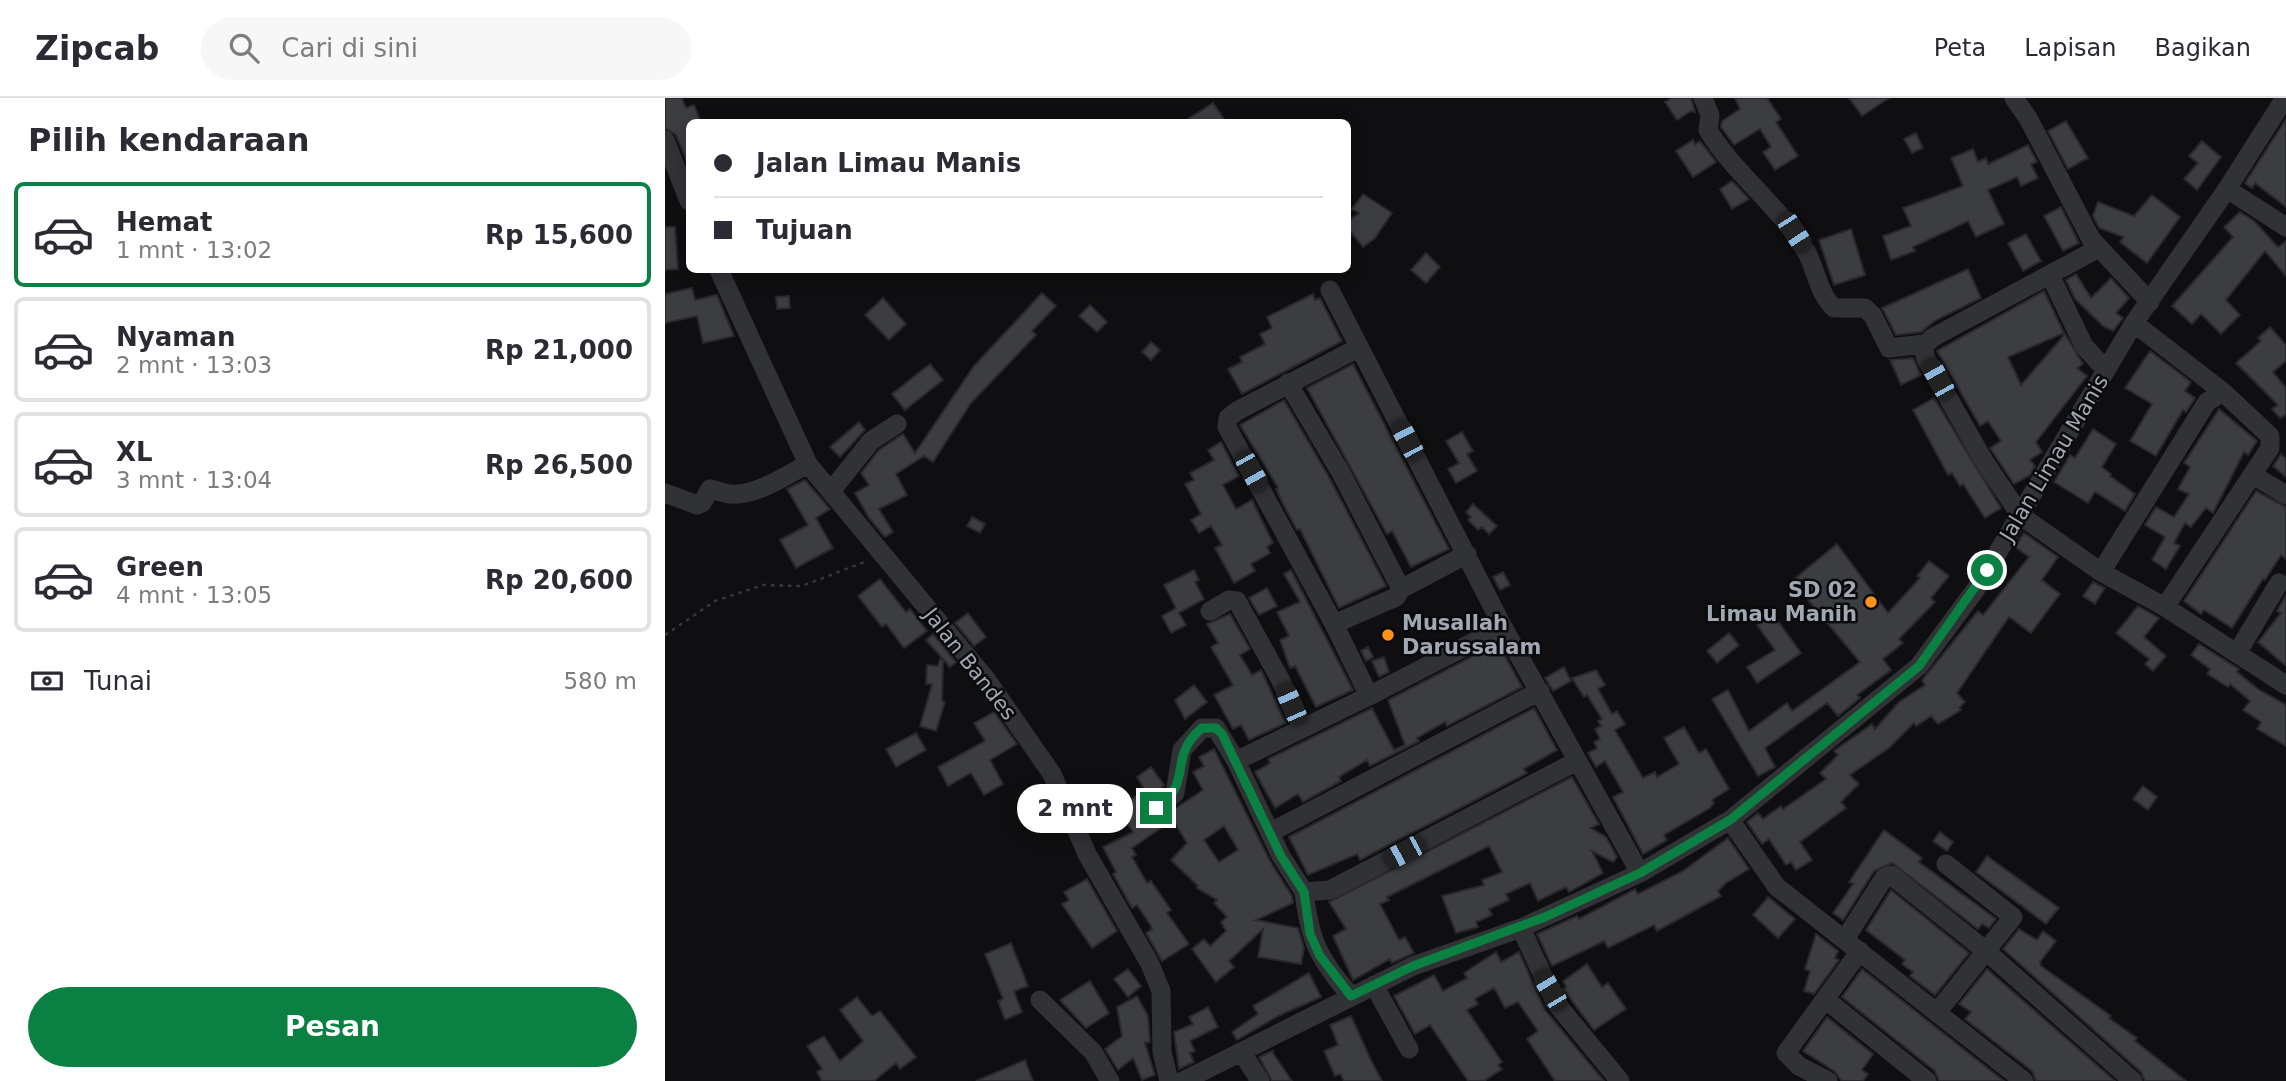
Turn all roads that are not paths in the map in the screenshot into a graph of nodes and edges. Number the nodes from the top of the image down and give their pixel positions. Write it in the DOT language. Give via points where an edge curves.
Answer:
graph roads {
  1 [pos="1703,98"];
  2 [pos="2014,98"];
  3 [pos="2285,98"];
  4 [pos="665,140"];
  5 [pos="2227,188"];
  6 [pos="686,193"];
  7 [pos="2286,227"];
  8 [pos="2099,248"];
  9 [pos="720,273"];
  10 [pos="2051,277"];
  11 [pos="1330,290"];
  12 [pos="2150,302"];
  13 [pos="2134,323"];
  14 [pos="1924,344"];
  15 [pos="1358,348"];
  16 [pos="2106,370"];
  17 [pos="1289,383"];
  18 [pos="2223,392"];
  19 [pos="897,424"];
  20 [pos="808,464"];
  21 [pos="2253,475"];
  22 [pos="832,490"];
  23 [pos="665,493"];
  24 [pos="2286,495"];
  25 [pos="2021,516"];
  26 [pos="1468,554"];
  27 [pos="2101,572"];
  28 [pos="2284,581"];
  29 [pos="1401,589"];
  30 [pos="2165,607"];
  31 [pos="1210,611"];
  32 [pos="1334,624"];
  33 [pos="1503,627"];
  34 [pos="2237,653"];
  35 [pos="2286,685"];
  36 [pos="1540,691"];
  37 [pos="1369,696"];
  38 [pos="1302,728"];
  39 [pos="1235,761"];
  40 [pos="1577,761"];
  41 [pos="1156,808"];
  42 [pos="1730,820"];
  43 [pos="1271,832"];
  44 [pos="1945,864"];
  45 [pos="1640,873"];
  46 [pos="1304,892"];
  47 [pos="1521,928"];
  48 [pos="1852,945"];
  49 [pos="1986,951"];
  50 [pos="1374,985"];
  51 [pos="1351,996"];
  52 [pos="1825,999"];
  53 [pos="1040,1000"];
  54 [pos="1938,1011"];
  55 [pos="1409,1049"];
  56 [pos="1243,1054"];
  57 [pos="1800,1074"];
  58 [pos="1110,1081"];
  59 [pos="1169,1081"];
  60 [pos="1183,1081"];
  61 [pos="1260,1081"];
  62 [pos="1620,1081"];
  63 [pos="1828,1081"];
  64 [pos="1927,1081"];
  65 [pos="2024,1081"];
  66 [pos="2133,1081"];
  1 -- 14 [label="street" via="1710,116 1708,130 1716,144 1794,232 1826,300 1834,308 1865,308 1889,348"];
  2 -- 8 [label="street"];
  3 -- 5 [label="street, Jalan Limau Manis"];
  4 -- 6 [label="street"];
  5 -- 7 [label="street"];
  5 -- 12 [label="street, Jalan Limau Manis"];
  8 -- 10 [label="street"];
  8 -- 12 [label="street"];
  9 -- 20 [label="street, Jalan Bandes"];
  10 -- 14 [label="street"];
  10 -- 16 [label="street" via="2084,346"];
  11 -- 15 [label="street"];
  12 -- 13 [label="street, Jalan Limau Manis"];
  13 -- 16 [label="street, Jalan Limau Manis"];
  13 -- 18 [label="street"];
  14 -- 25 [label="street" via="1926,359"];
  15 -- 17 [label="street"];
  15 -- 26 [label="street"];
  16 -- 25 [label="street, Jalan Limau Manis"];
  17 -- 29 [label="street"];
  17 -- 32 [label="street" via="1237,411 1227,427"];
  18 -- 21 [label="street" via="2270,436 2270,448"];
  18 -- 27 [label="street" via="2207,402"];
  19 -- 22 [label="street" via="871,441"];
  20 -- 22 [label="street, Jalan Bandes"];
  20 -- 23 [label="street" via="741,493 710,489 697,505"];
  21 -- 24 [label="street"];
  21 -- 30 [label="street"];
  22 -- 59 [label="street, Jalan Bandes" via="986,679 1052,774 1087,854 1161,991 1162,1052"];
  25 -- 27 [label="street"];
  25 -- 42 [label="street, Jalan Limau Manis" via="1976,589 1919,666"];
  26 -- 29 [label="street"];
  26 -- 33 [label="street"];
  27 -- 30 [label="street"];
  28 -- 34 [label="street"];
  29 -- 32 [label="street" via="1396,597"];
  30 -- 34 [label="street"];
  31 -- 38 [label="street" via="1229,600 1237,601"];
  32 -- 37 [label="street"];
  33 -- 36 [label="street"];
  33 -- 37 [label="street"];
  34 -- 35 [label="street"];
  36 -- 40 [label="street"];
  36 -- 43 [label="street"];
  37 -- 38 [label="street"];
  38 -- 39 [label="street"];
  39 -- 41 [label="street" via="1216,728 1202,728 1182,750 1175,793"];
  39 -- 43 [label="street"];
  40 -- 45 [label="street"];
  40 -- 46 [label="street" via="1330,890"];
  42 -- 45 [label="street, Jalan Limau Manis"];
  42 -- 48 [label="street" via="1777,887"];
  43 -- 46 [label="street"];
  44 -- 49 [label="street" via="2013,917"];
  45 -- 47 [label="street, Jalan Limau Manis"];
  46 -- 51 [label="street" via="1310,934 1320,956"];
  47 -- 50 [label="street, Jalan Limau Manis" via="1413,966"];
  47 -- 62 [label="street" via="1555,1002"];
  48 -- 49 [label="street" via="1884,878 1891,875"];
  48 -- 52 [label="street"];
  48 -- 54 [label="street"];
  49 -- 54 [label="street"];
  49 -- 66 [label="street"];
  50 -- 51 [label="street, Jalan Limau Manis"];
  50 -- 55 [label="street"];
  51 -- 56 [label="street, Jalan Limau Manis"];
  52 -- 57 [label="street" via="1786,1051"];
  52 -- 64 [label="street"];
  53 -- 58 [label="street" via="1093,1052"];
  54 -- 65 [label="street"];
  56 -- 60 [label="street, Jalan Limau Manis"];
  56 -- 61 [label="street"];
  57 -- 63 [label="street"];
}
